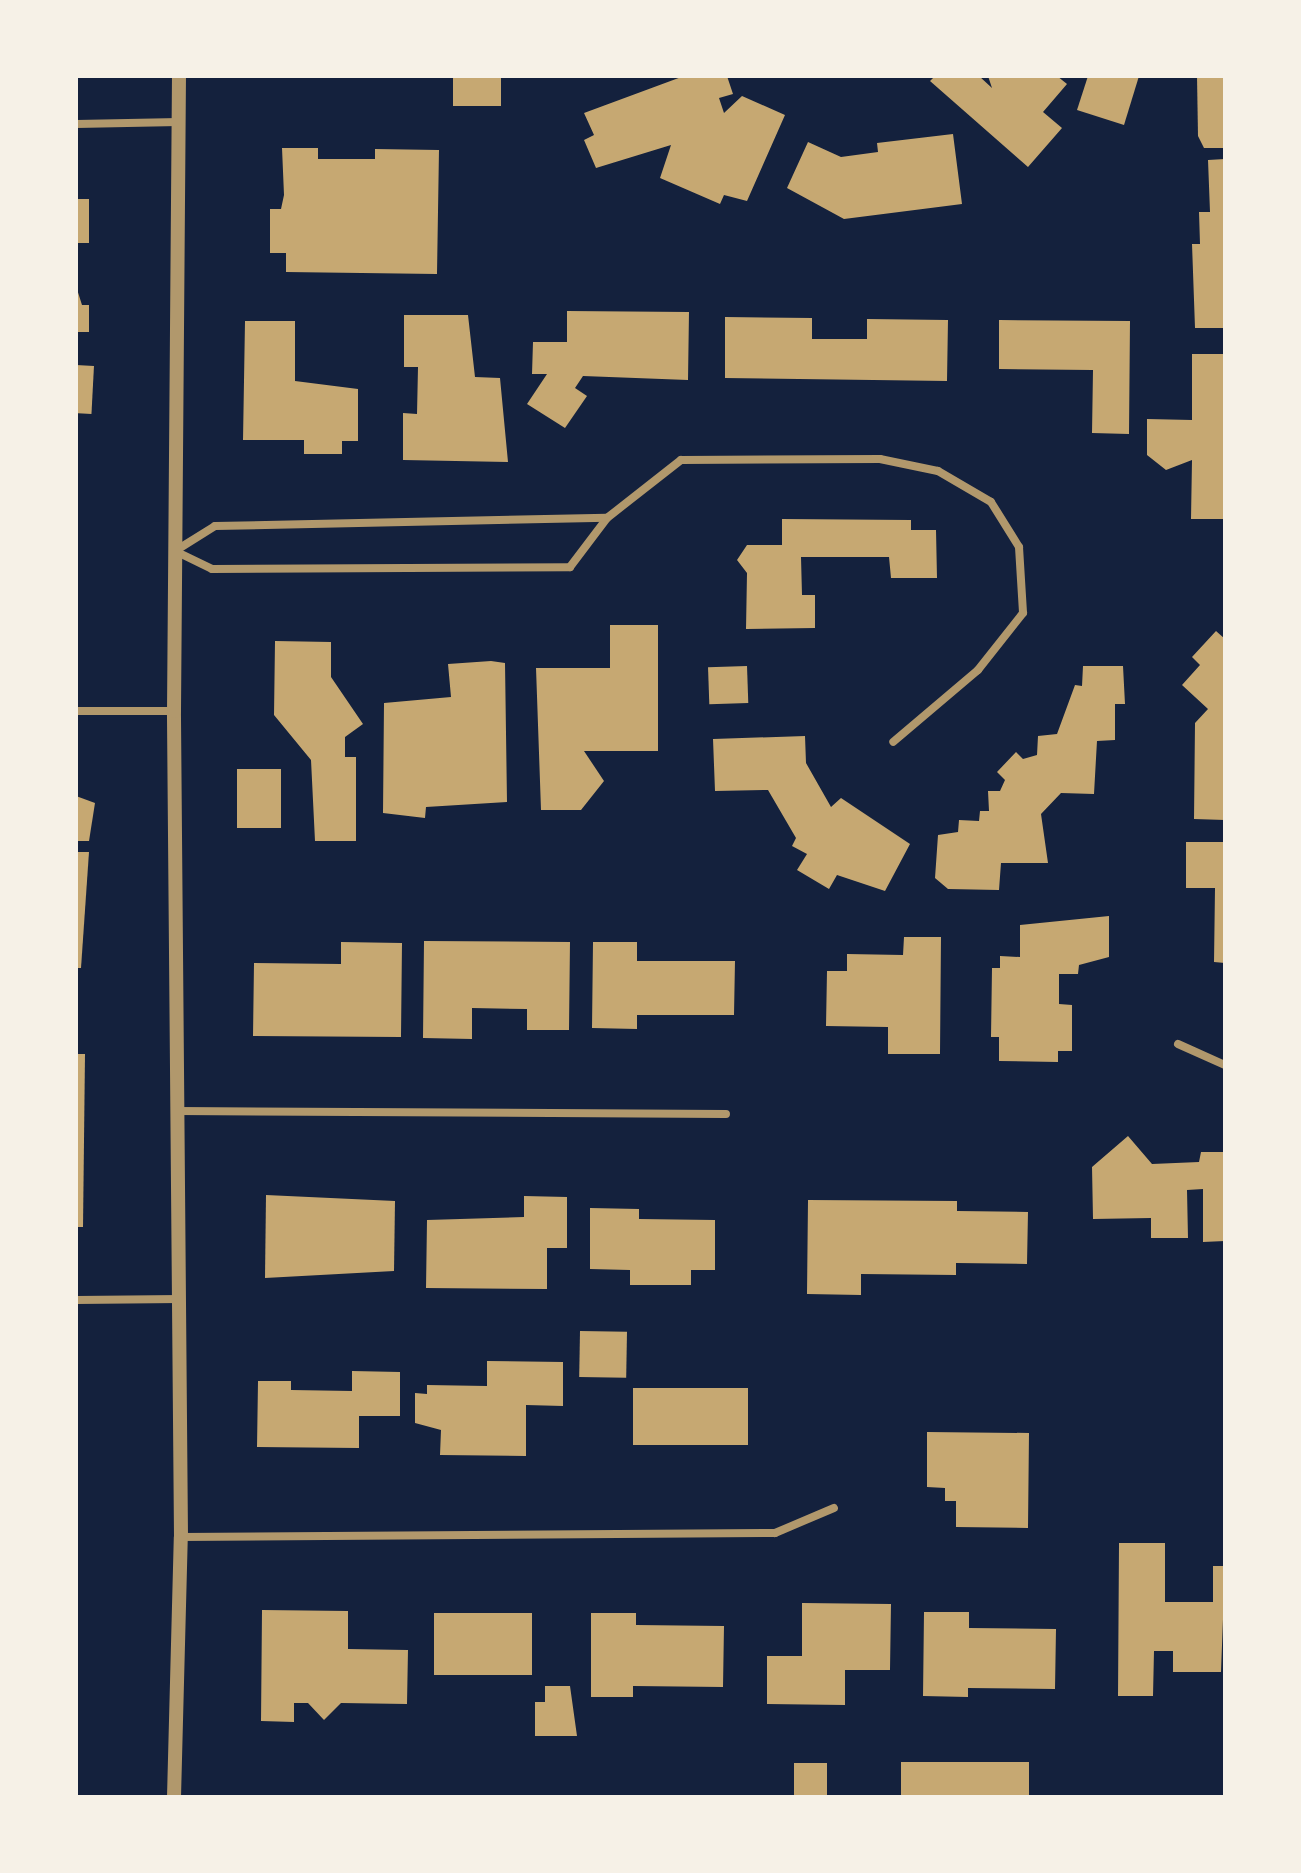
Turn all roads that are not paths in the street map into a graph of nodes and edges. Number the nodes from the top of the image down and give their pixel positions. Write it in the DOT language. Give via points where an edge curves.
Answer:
graph roads {
  1 [pos="179,76"];
  2 [pos="179,122"];
  3 [pos="76,124"];
  4 [pos="607,518"];
  5 [pos="175,551"];
  6 [pos="76,711"];
  7 [pos="174,711"];
  8 [pos="893,742"];
  9 [pos="1178,1044"];
  10 [pos="1225,1065"];
  11 [pos="178,1111"];
  12 [pos="726,1114"];
  13 [pos="180,1299"];
  14 [pos="76,1300"];
  15 [pos="834,1508"];
  16 [pos="181,1537"];
  17 [pos="174,1797"];
  1 -- 2 [label="street"];
  2 -- 3 [label="street"];
  2 -- 5 [label="street"];
  4 -- 5 [label="street" via="215,526"];
  4 -- 5 [label="street" via="570,567 212,569"];
  4 -- 8 [label="street" via="681,460 880,459 938,471 991,502 1019,547 1023,613 978,670"];
  5 -- 7 [label="street"];
  6 -- 7 [label="street"];
  7 -- 11 [label="street"];
  9 -- 10 [label="street"];
  11 -- 12 [label="street"];
  11 -- 13 [label="street"];
  13 -- 14 [label="street"];
  13 -- 16 [label="street"];
  15 -- 16 [label="street" via="775,1533"];
  16 -- 17 [label="street"];
}
